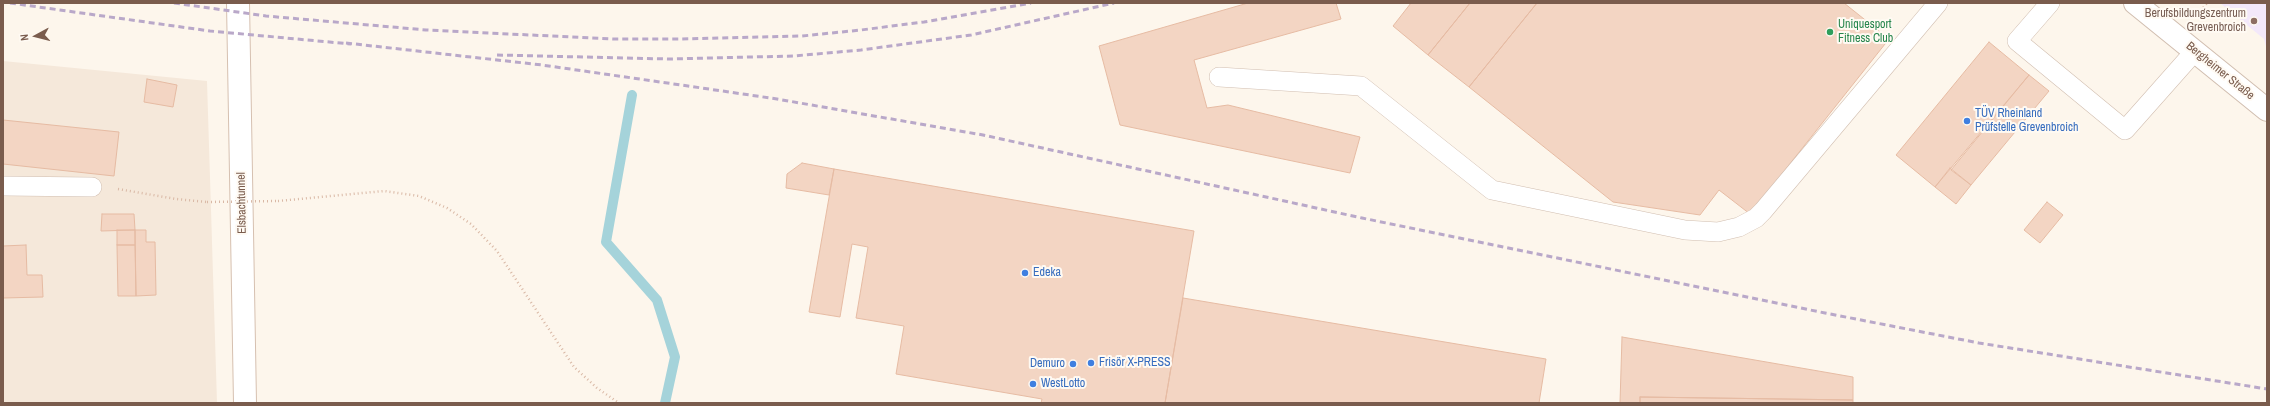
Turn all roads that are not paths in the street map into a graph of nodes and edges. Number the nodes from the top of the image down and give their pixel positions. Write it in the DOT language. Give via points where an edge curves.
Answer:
graph roads {
  1 [pos="238,3"];
  2 [pos="1938,3"];
  3 [pos="2050,3"];
  4 [pos="2135,3"];
  5 [pos="2195,51"];
  6 [pos="1219,77"];
  7 [pos="2267,110"];
  8 [pos="3,186"];
  9 [pos="92,187"];
  10 [pos="245,403"];
  1 -- 10 [label="main road, Elsbachtunnel"];
  2 -- 6 [label="lane" via="1763,211 1739,227 1718,232 1685,230 1492,190 1361,86"];
  3 -- 5 [label="lane" via="2017,42 2126,130"];
  4 -- 5 [label="main road, Bergheimer Straße"];
  5 -- 7 [label="main road, Bergheimer Straße"];
  8 -- 9 [label="lane"];
}
